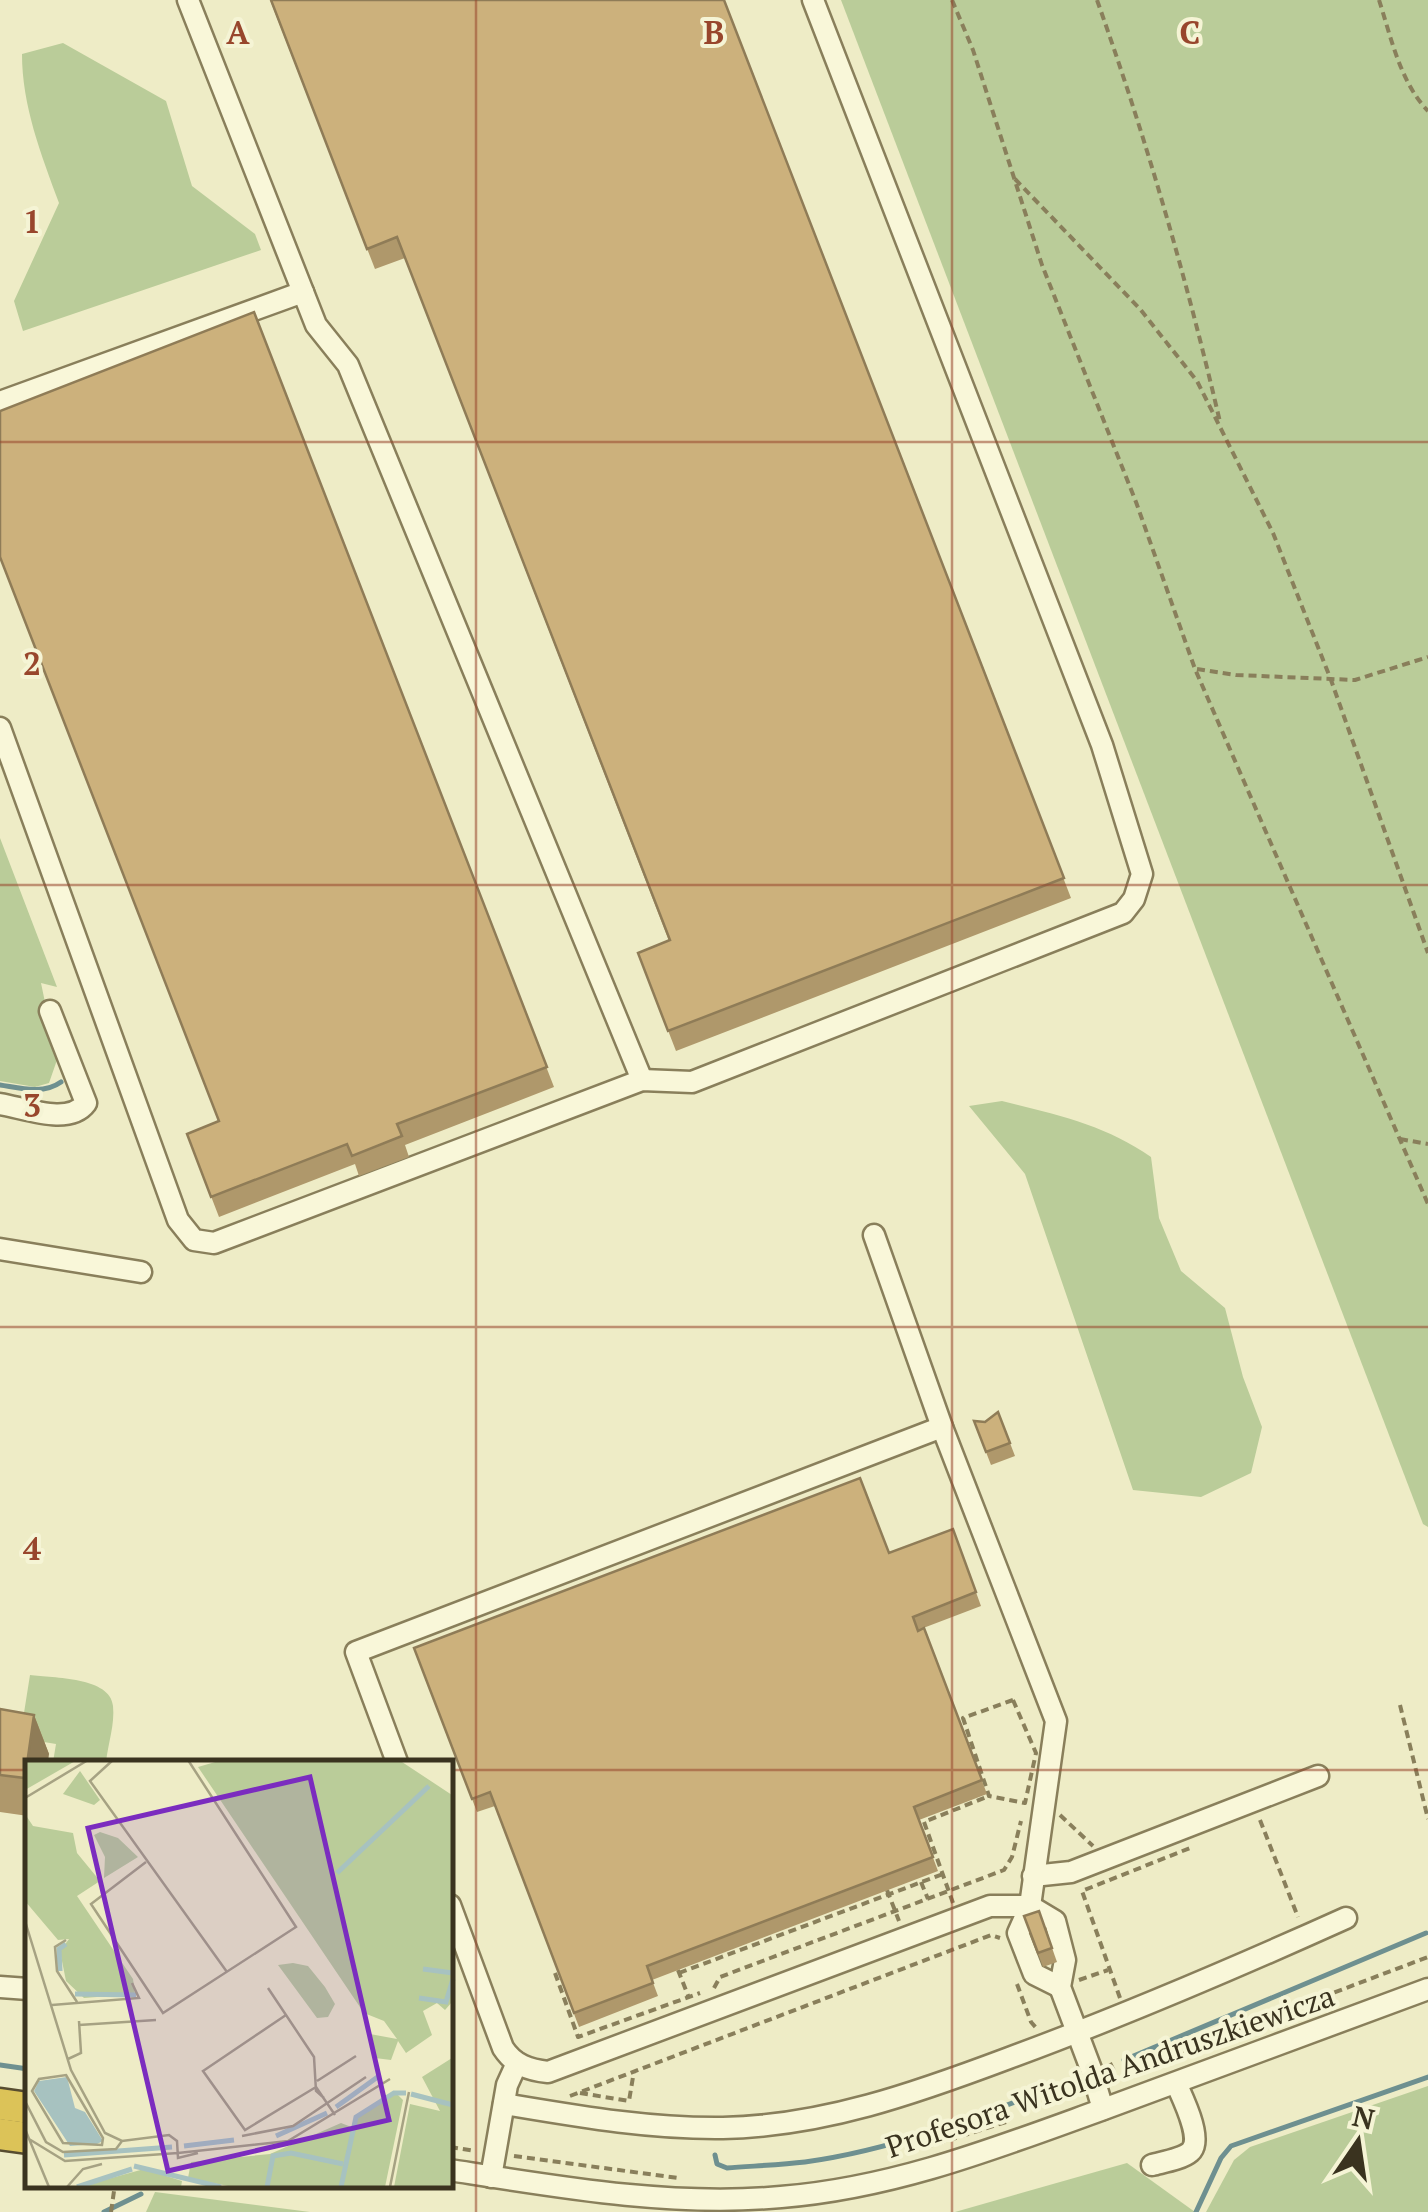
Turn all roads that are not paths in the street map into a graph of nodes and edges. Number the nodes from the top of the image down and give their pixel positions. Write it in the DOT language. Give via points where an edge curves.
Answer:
graph roads {
  1 [pos="188,0"];
  2 [pos="813,0"];
  3 [pos="303,292"];
  4 [pos="0,402"];
  5 [pos="0,728"];
  6 [pos="50,1011"];
  7 [pos="642,1080"];
  8 [pos="0,1104"];
  9 [pos="874,1235"];
  10 [pos="0,1249"];
  11 [pos="142,1272"];
  12 [pos="942,1427"];
  13 [pos="396,1760"];
  14 [pos="1318,1776"];
  15 [pos="1034,1876"];
  16 [pos="1030,1906"];
  17 [pos="452,1911"];
  18 [pos="1346,1918"];
  19 [pos="0,1987"];
  20 [pos="1060,1988"];
  21 [pos="25,1989"];
  22 [pos="1428,1989"];
  23 [pos="1077,2033"];
  24 [pos="517,2063"];
  25 [pos="1176,2083"];
  26 [pos="0,2104"];
  27 [pos="504,2104"];
  28 [pos="25,2108"];
  29 [pos="1103,2110"];
  30 [pos="0,2134"];
  31 [pos="25,2138"];
  32 [pos="1152,2165"];
  33 [pos="452,2170"];
  34 [pos="491,2176"];
  1 -- 3 [label="street"];
  2 -- 7 [label="street" via="1102,745 1142,874 1123,913 692,1082"];
  3 -- 4 [label="street"];
  3 -- 7 [label="street" via="316,325 348,364"];
  5 -- 7 [label="street" via="178,1220 194,1240 214,1243"];
  6 -- 8 [label="street" via="86,1103 69,1116"];
  9 -- 12 [label="street"];
  10 -- 11 [label="street"];
  12 -- 13 [label="street" via="356,1652"];
  12 -- 15 [label="street" via="1056,1720"];
  14 -- 15 [label="street" via="1108,1859"];
  15 -- 16 [label="street"];
  16 -- 20 [label="street" via="1054,1921 1065,1960"];
  16 -- 20 [label="street" via="1018,1933 1034,1974"];
  16 -- 24 [label="street" via="990,1906 958,1916 548,2072"];
  17 -- 24 [label="street" via="503,2048"];
  18 -- 23 [label="street"];
  19 -- 21 [label="street"];
  20 -- 23 [label="street"];
  22 -- 25 [label="street, Profesora Witolda Andruszkiewicza"];
  23 -- 27 [label="street" via="828,2117 725,2128 671,2126"];
  23 -- 29 [label="street"];
  24 -- 27 [label="street"];
  25 -- 29 [label="street, Profesora Witolda Andruszkiewicza"];
  25 -- 32 [label="street" via="1196,2140 1187,2154"];
  26 -- 28 [label="highway"];
  27 -- 34 [label="street"];
  29 -- 34 [label="street, Profesora Witolda Andruszkiewicza" via="941,2167 833,2192 724,2200"];
  30 -- 31 [label="highway"];
  33 -- 34 [label="street, Profesora Witolda Andruszkiewicza"];
}
